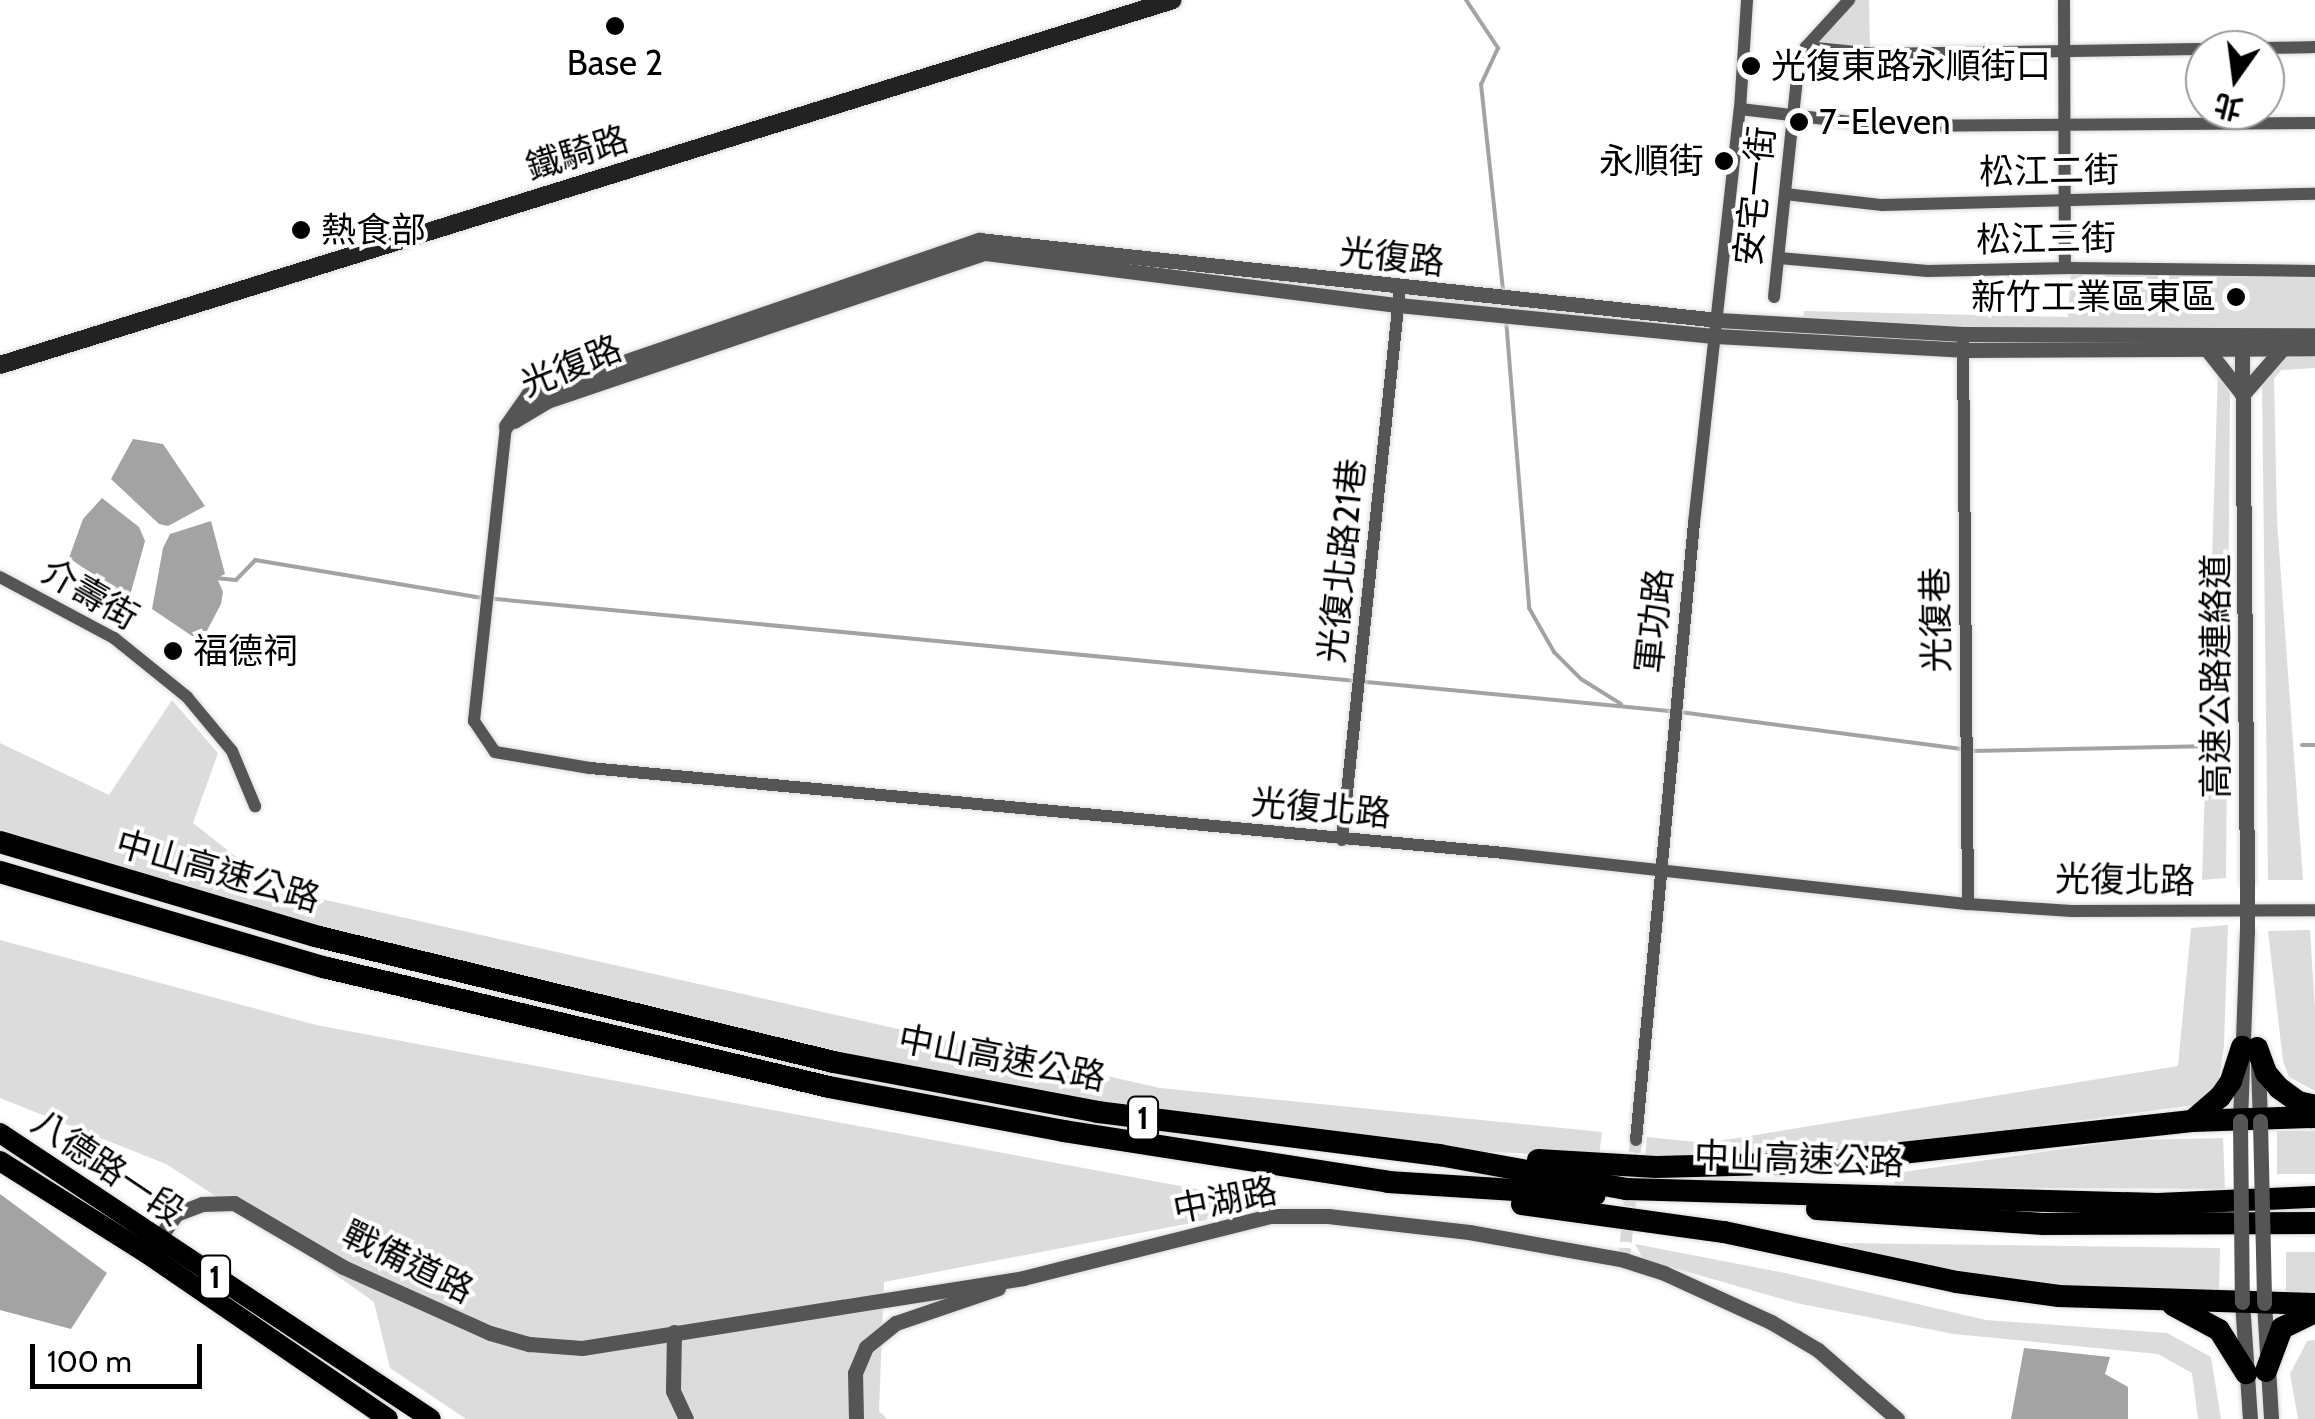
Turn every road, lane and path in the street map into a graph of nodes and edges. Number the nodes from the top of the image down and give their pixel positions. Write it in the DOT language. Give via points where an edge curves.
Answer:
graph roads {
  1 [pos="1173,0"];
  2 [pos="1747,0"];
  3 [pos="1849,0"];
  4 [pos="2064,0"];
  5 [pos="1806,47"];
  6 [pos="2315,47"];
  7 [pos="2067,53"];
  8 [pos="1740,109"];
  9 [pos="1793,115"];
  10 [pos="2067,123"];
  11 [pos="2315,123"];
  12 [pos="1785,194"];
  13 [pos="2315,194"];
  14 [pos="2066,201"];
  15 [pos="1779,258"];
  16 [pos="2065,268"];
  17 [pos="2315,270"];
  18 [pos="1399,297"];
  19 [pos="1774,297"];
  20 [pos="1717,328"];
  21 [pos="2315,335"];
  22 [pos="2242,341"];
  23 [pos="1963,342"];
  24 [pos="2205,347"];
  25 [pos="2284,348"];
  26 [pos="2315,348"];
  27 [pos="0,365"];
  28 [pos="2244,395"];
  29 [pos="506,426"];
  30 [pos="0,577"];
  31 [pos="488,586"];
  32 [pos="255,806"];
  33 [pos="1342,840"];
  34 [pos="0,842"];
  35 [pos="0,872"];
  36 [pos="1662,873"];
  37 [pos="1968,904"];
  38 [pos="2315,910"];
  39 [pos="2249,1048"];
  40 [pos="2315,1106"];
  41 [pos="2315,1117"];
  42 [pos="2192,1120"];
  43 [pos="2250,1121"];
  44 [pos="0,1133"];
  45 [pos="1636,1140"];
  46 [pos="1440,1155"];
  47 [pos="0,1161"];
  48 [pos="1388,1182"];
  49 [pos="2315,1196"];
  50 [pos="2315,1223"];
  51 [pos="152,1247"];
  52 [pos="1022,1278"];
  53 [pos="2161,1300"];
  54 [pos="2253,1303"];
  55 [pos="2315,1304"];
  56 [pos="2315,1312"];
  57 [pos="674,1332"];
  58 [pos="2256,1372"];
  59 [pos="388,1419"];
  60 [pos="431,1419"];
  61 [pos="686,1419"];
  62 [pos="856,1419"];
  63 [pos="1897,1419"];
  64 [pos="2250,1419"];
  65 [pos="2270,1419"];
  1 -- 27 [label="main road, 鐵騎路"];
  2 -- 8 [label="street"];
  3 -- 5 [label="street, 安宅一街"];
  4 -- 7 [label="street"];
  5 -- 7 [label="street" via="1877,54"];
  5 -- 9 [label="street, 安宅一街"];
  6 -- 7 [label="street"];
  7 -- 10 [label="street"];
  8 -- 9 [label="street"];
  8 -- 20 [label="street, 軍功路"];
  9 -- 10 [label="street" via="1885,126"];
  9 -- 12 [label="street, 安宅一街"];
  10 -- 11 [label="street"];
  10 -- 14 [label="street"];
  12 -- 14 [label="street, 松江二街" via="1882,205"];
  12 -- 15 [label="street, 安宅一街"];
  13 -- 14 [label="street, 松江二街"];
  14 -- 16 [label="street"];
  15 -- 16 [label="street, 松江三街" via="1876,270"];
  15 -- 19 [label="street, 安宅一街"];
  16 -- 17 [label="street, 松江三街"];
  18 -- 20 [label="street, 光復路"];
  18 -- 29 [label="street, 光復路" via="980,240 528,395"];
  18 -- 33 [label="street, 光復北路21巷"];
  20 -- 23 [label="street, 光復路"];
  20 -- 36 [label="street, 軍功路"];
  21 -- 22 [label="street, 光復路"];
  22 -- 23 [label="street, 光復路"];
  22 -- 24 [label="street, 光復路"];
  22 -- 25 [label="street, 光復路"];
  22 -- 28 [label="street, 高速公路連絡道"];
  23 -- 24 [label="street, 光復路"];
  23 -- 37 [label="street, 光復巷"];
  24 -- 28 [label="street"];
  25 -- 26 [label="street, 光復路"];
  25 -- 28 [label="street"];
  28 -- 39 [label="street, 高速公路連絡道, bridge"];
  29 -- 31 [label="street, 光復路"];
  30 -- 32 [label="street, 介壽街" via="114,638 186,696 232,752"];
  31 -- 33 [label="street, 光復北路" via="474,721 495,752 590,768"];
  33 -- 36 [label="street, 光復北路"];
  34 -- 46 [label="highway, 中山高速公路 / 1" via="314,936 834,1062 1098,1112"];
  35 -- 48 [label="highway, 中山高速公路 / 1" via="323,967 828,1087"];
  36 -- 37 [label="street, 光復北路"];
  36 -- 45 [label="street, 軍功路"];
  37 -- 38 [label="street, 光復北路" via="2072,911"];
  39 -- 40 [label="highway" via="2279,1088"];
  39 -- 42 [label="highway" via="2220,1098"];
  39 -- 43 [label="street, 高速公路連絡道"];
  41 -- 43 [label="highway"];
  42 -- 43 [label="highway"];
  42 -- 46 [label="highway" via="1811,1163 1656,1167"];
  43 -- 54 [label="street, 高速公路連絡道, bridge"];
  44 -- 51 [label="main road, 八德路一段 / 1"];
  46 -- 49 [label="highway, 中山高速公路 / 1" via="1626,1188 2158,1204"];
  47 -- 51 [label="main road, 八德路一段 / 1"];
  48 -- 50 [label="highway, 中山高速公路 / 1" via="2044,1224"];
  48 -- 53 [label="highway" via="1724,1232 1957,1282"];
  51 -- 57 [label="street, 戰備道路" via="176,1214 234,1203 343,1268 490,1334 582,1348"];
  51 -- 59 [label="main road, 八德路一段 / 1"];
  51 -- 60 [label="main road, 八德路一段 / 1"];
  52 -- 57 [label="street, 中湖路"];
  52 -- 62 [label="street" via="896,1324 866,1347 855,1373"];
  52 -- 63 [label="street, 中湖路" via="1270,1216 1469,1232 1624,1260 1716,1296 1818,1350"];
  53 -- 54 [label="highway"];
  53 -- 58 [label="highway" via="2205,1319"];
  54 -- 55 [label="highway"];
  54 -- 58 [label="street, 高速公路連絡道"];
  56 -- 58 [label="highway" via="2282,1328"];
  57 -- 61 [label="street" via="673,1391"];
  58 -- 64 [label="street, 高速公路連絡道"];
  58 -- 65 [label="street, 高速公路連絡道"];
}
